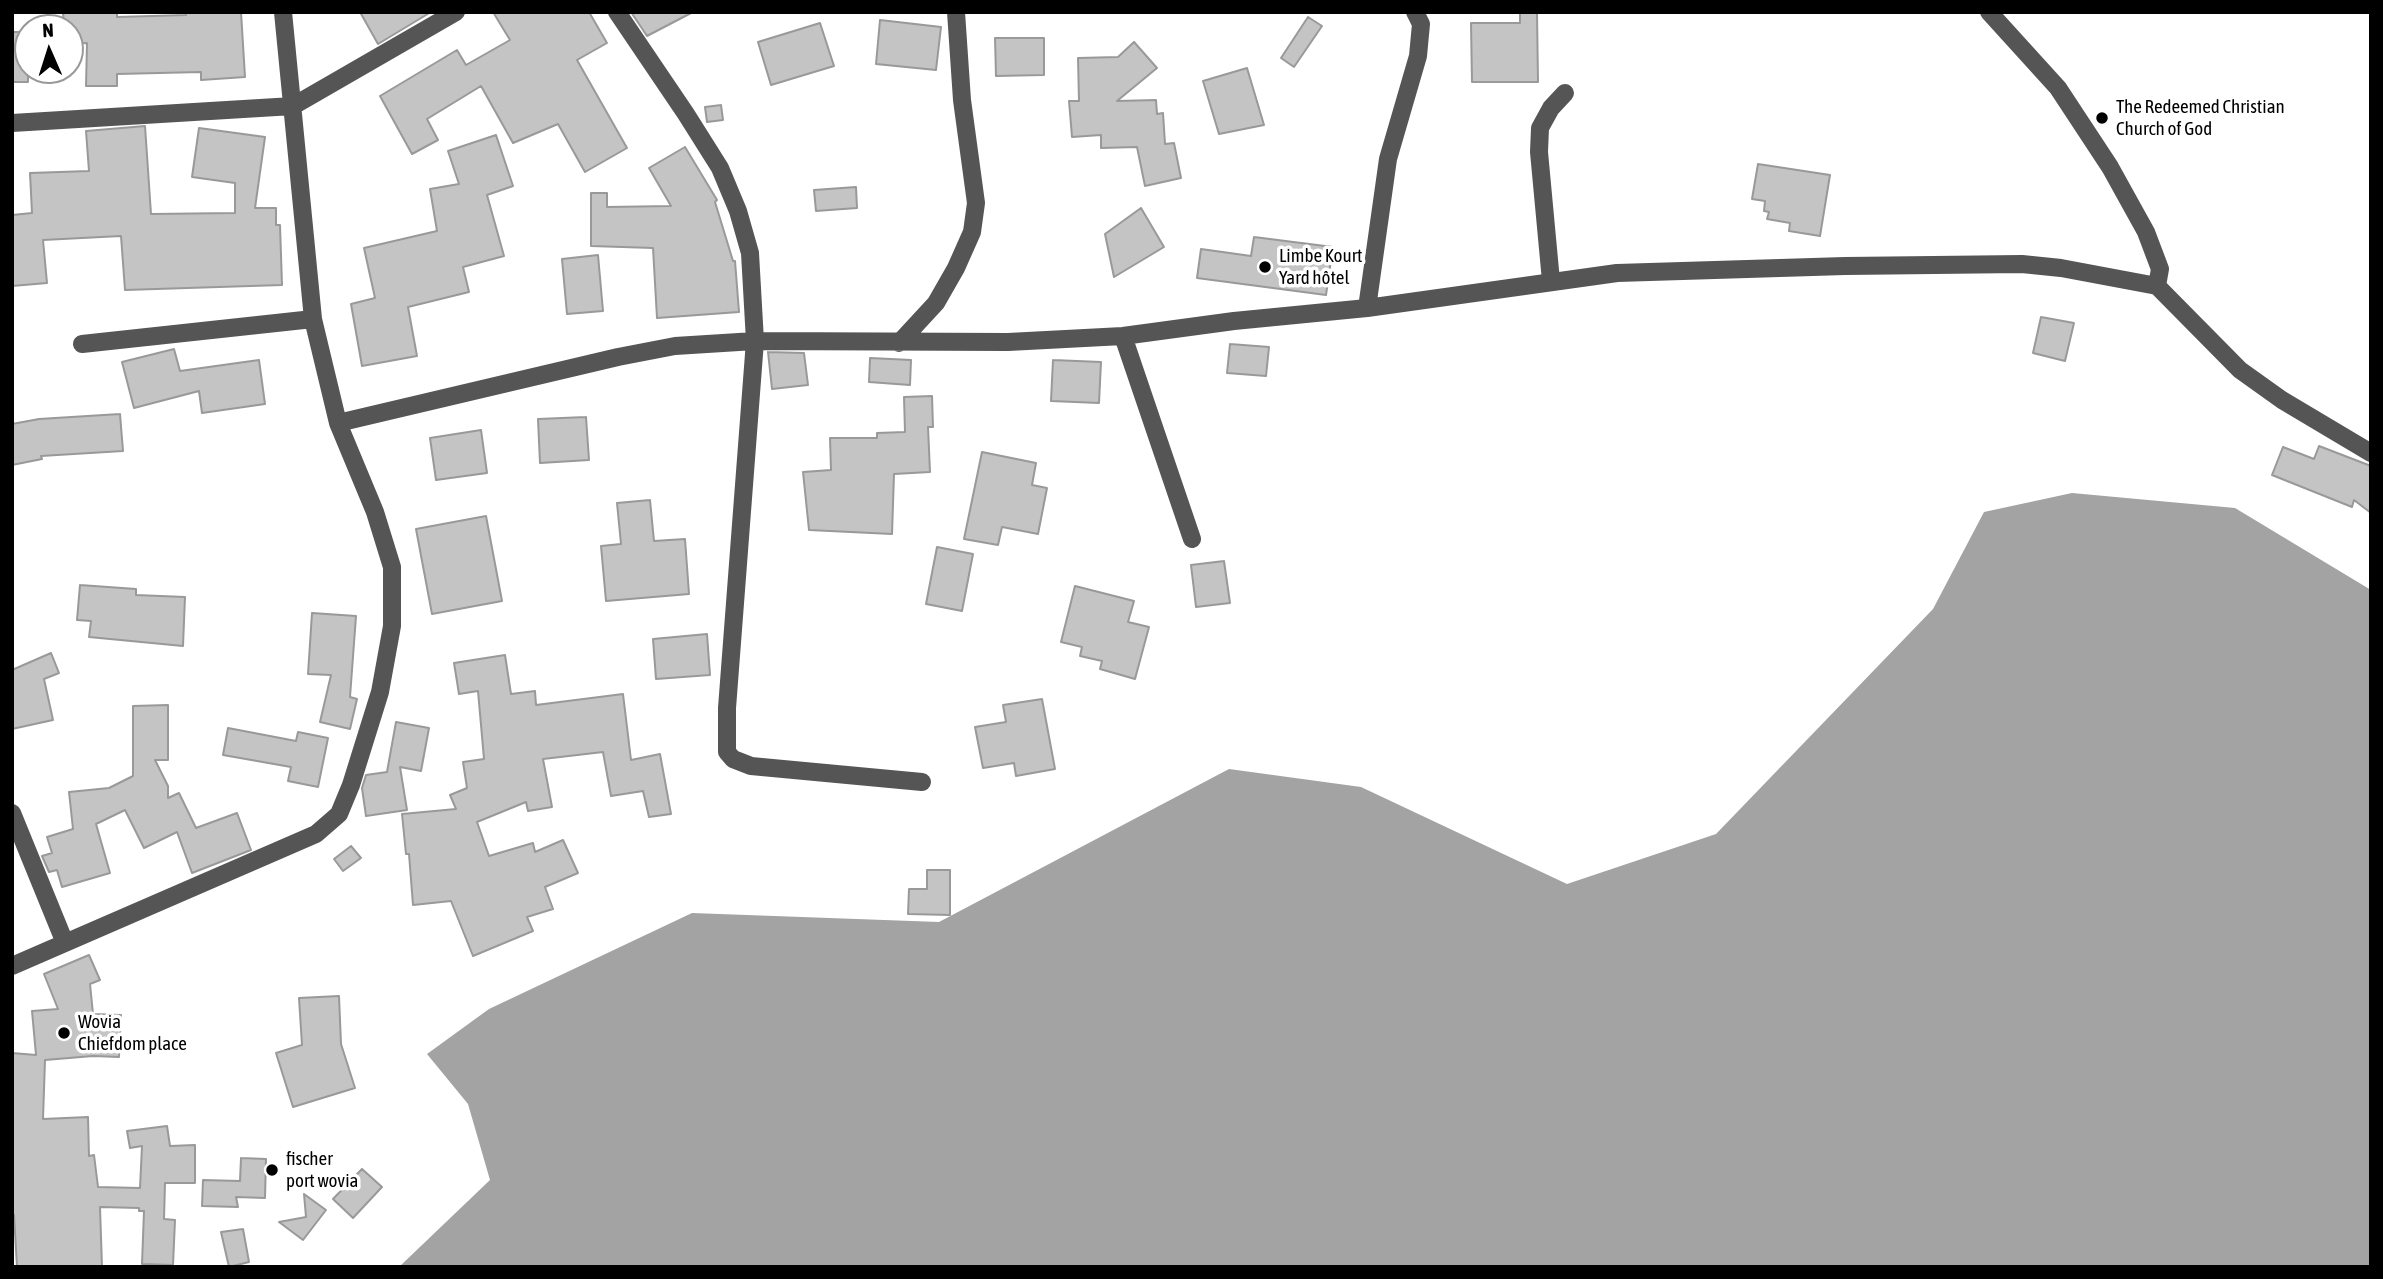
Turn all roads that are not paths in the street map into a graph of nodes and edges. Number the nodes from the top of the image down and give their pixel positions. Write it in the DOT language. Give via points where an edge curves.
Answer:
graph roads {
  1 [pos="283,12"];
  2 [pos="456,12"];
  3 [pos="617,12"];
  4 [pos="956,12"];
  5 [pos="1415,12"];
  6 [pos="1989,12"];
  7 [pos="1565,93"];
  8 [pos="293,106"];
  9 [pos="12,123"];
  10 [pos="1550,281"];
  11 [pos="2157,286"];
  12 [pos="1367,307"];
  13 [pos="313,319"];
  14 [pos="1123,336"];
  15 [pos="755,341"];
  16 [pos="899,342"];
  17 [pos="82,344"];
  18 [pos="338,424"];
  19 [pos="2371,453"];
  20 [pos="1192,539"];
  21 [pos="922,782"];
  22 [pos="12,813"];
  23 [pos="65,943"];
  24 [pos="12,966"];
  1 -- 8 [label="street"];
  2 -- 8 [label="street"];
  3 -- 15 [label="street" via="720,168 750,253"];
  4 -- 16 [label="street" via="976,203 972,232 936,303"];
  5 -- 12 [label="street" via="1421,24 1418,56 1388,159"];
  6 -- 11 [label="street" via="2057,88 2110,167 2146,232 2160,269"];
  7 -- 10 [label="street" via="1540,128"];
  8 -- 9 [label="street"];
  8 -- 13 [label="street"];
  10 -- 11 [label="street" via="1716,269 2022,264"];
  10 -- 12 [label="street"];
  11 -- 19 [label="street" via="2240,370"];
  12 -- 14 [label="street"];
  13 -- 17 [label="street"];
  13 -- 18 [label="street"];
  14 -- 16 [label="street"];
  14 -- 20 [label="street"];
  15 -- 16 [label="street"];
  15 -- 18 [label="street" via="675,346 618,357"];
  15 -- 21 [label="street" via="727,752 751,766"];
  18 -- 23 [label="street" via="375,512 392,567 392,626 380,692 339,814 316,834"];
  22 -- 23 [label="street"];
  23 -- 24 [label="street"];
}
